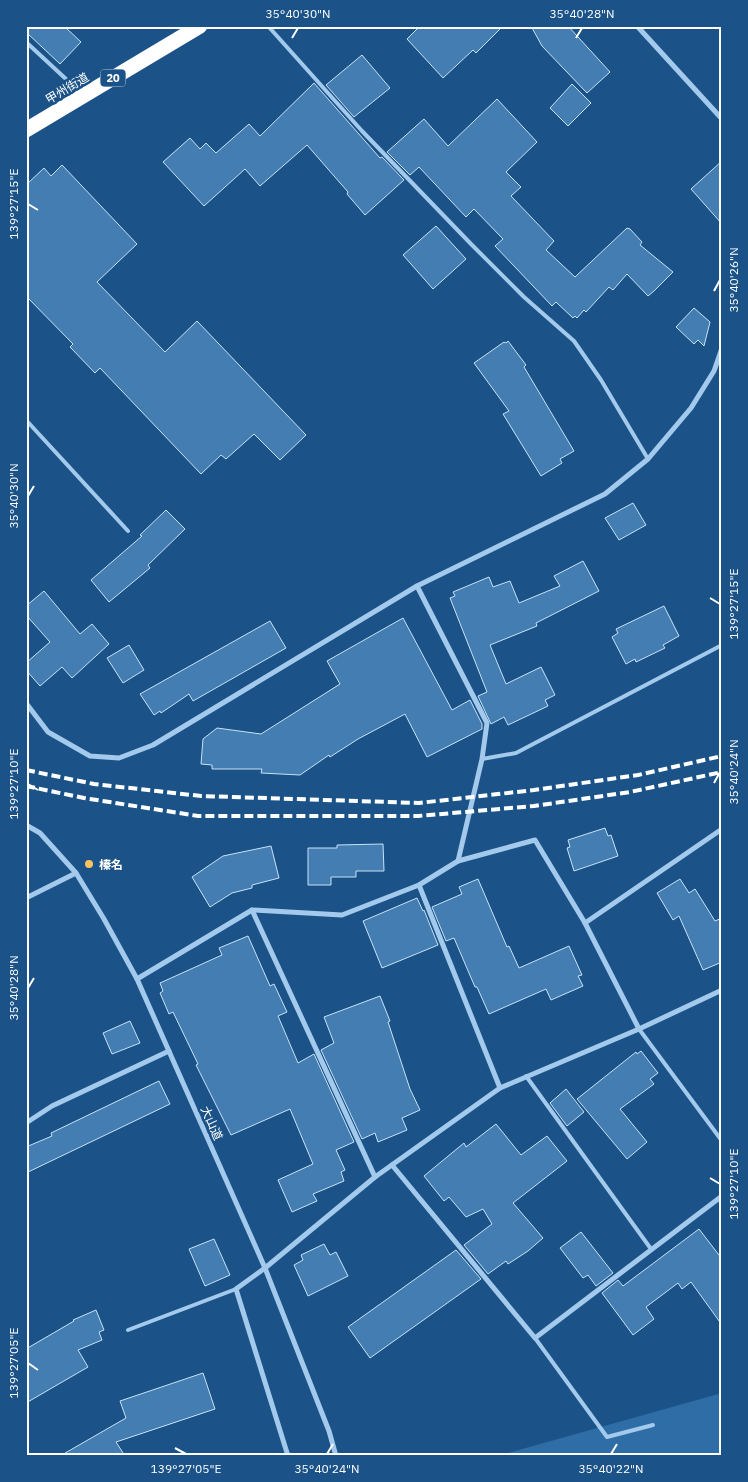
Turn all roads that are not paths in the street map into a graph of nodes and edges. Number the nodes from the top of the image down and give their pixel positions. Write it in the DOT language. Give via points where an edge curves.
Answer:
graph roads {
  1 [pos="200,26"];
  2 [pos="268,26"];
  3 [pos="637,26"];
  4 [pos="26,42"];
  5 [pos="84,95"];
  6 [pos="722,119"];
  7 [pos="26,130"];
  8 [pos="722,348"];
  9 [pos="26,420"];
  10 [pos="648,459"];
  11 [pos="128,531"];
  12 [pos="417,586"];
  13 [pos="722,645"];
  14 [pos="26,704"];
  15 [pos="482,760"];
  16 [pos="26,825"];
  17 [pos="722,829"];
  18 [pos="458,861"];
  19 [pos="76,873"];
  20 [pos="419,885"];
  21 [pos="26,898"];
  22 [pos="252,910"];
  23 [pos="585,924"];
  24 [pos="137,979"];
  25 [pos="722,990"];
  26 [pos="639,1029"];
  27 [pos="169,1051"];
  28 [pos="526,1076"];
  29 [pos="500,1088"];
  30 [pos="26,1123"];
  31 [pos="722,1141"];
  32 [pos="392,1165"];
  33 [pos="375,1177"];
  34 [pos="722,1196"];
  35 [pos="651,1250"];
  36 [pos="265,1268"];
  37 [pos="236,1289"];
  38 [pos="128,1330"];
  39 [pos="535,1338"];
  40 [pos="653,1425"];
  41 [pos="288,1456"];
  42 [pos="336,1456"];
  1 -- 5 [label="highway, 甲州街道 / 20"];
  2 -- 10 [label="lane" via="457,230 574,341"];
  3 -- 6 [label="street"];
  4 -- 5 [label="lane"];
  5 -- 7 [label="highway, 甲州街道 / 20"];
  8 -- 10 [label="street" via="714,371 691,408"];
  9 -- 11 [label="lane"];
  10 -- 12 [label="street" via="605,494"];
  12 -- 14 [label="street" via="153,745 118,758 90,756 48,732"];
  12 -- 15 [label="street" via="487,723"];
  13 -- 15 [label="lane" via="516,753"];
  15 -- 18 [label="street"];
  16 -- 19 [label="street, 大山道" via="40,833"];
  17 -- 23 [label="street"];
  18 -- 20 [label="street"];
  18 -- 23 [label="street" via="534,840"];
  19 -- 21 [label="street"];
  19 -- 24 [label="street, 大山道"];
  20 -- 22 [label="street" via="342,915"];
  20 -- 29 [label="street"];
  22 -- 24 [label="street"];
  22 -- 33 [label="street"];
  23 -- 26 [label="street"];
  24 -- 27 [label="street, 大山道"];
  25 -- 26 [label="street"];
  26 -- 28 [label="street"];
  26 -- 31 [label="lane"];
  27 -- 30 [label="street" via="52,1106"];
  27 -- 36 [label="street, 大山道"];
  28 -- 29 [label="street"];
  28 -- 35 [label="lane"];
  29 -- 32 [label="street"];
  32 -- 33 [label="street"];
  32 -- 39 [label="street"];
  33 -- 36 [label="street"];
  34 -- 35 [label="street"];
  35 -- 39 [label="street"];
  36 -- 37 [label="street"];
  36 -- 42 [label="street, 大山道"];
  37 -- 38 [label="lane"];
  37 -- 41 [label="street"];
  39 -- 40 [label="lane" via="607,1437"];
}
